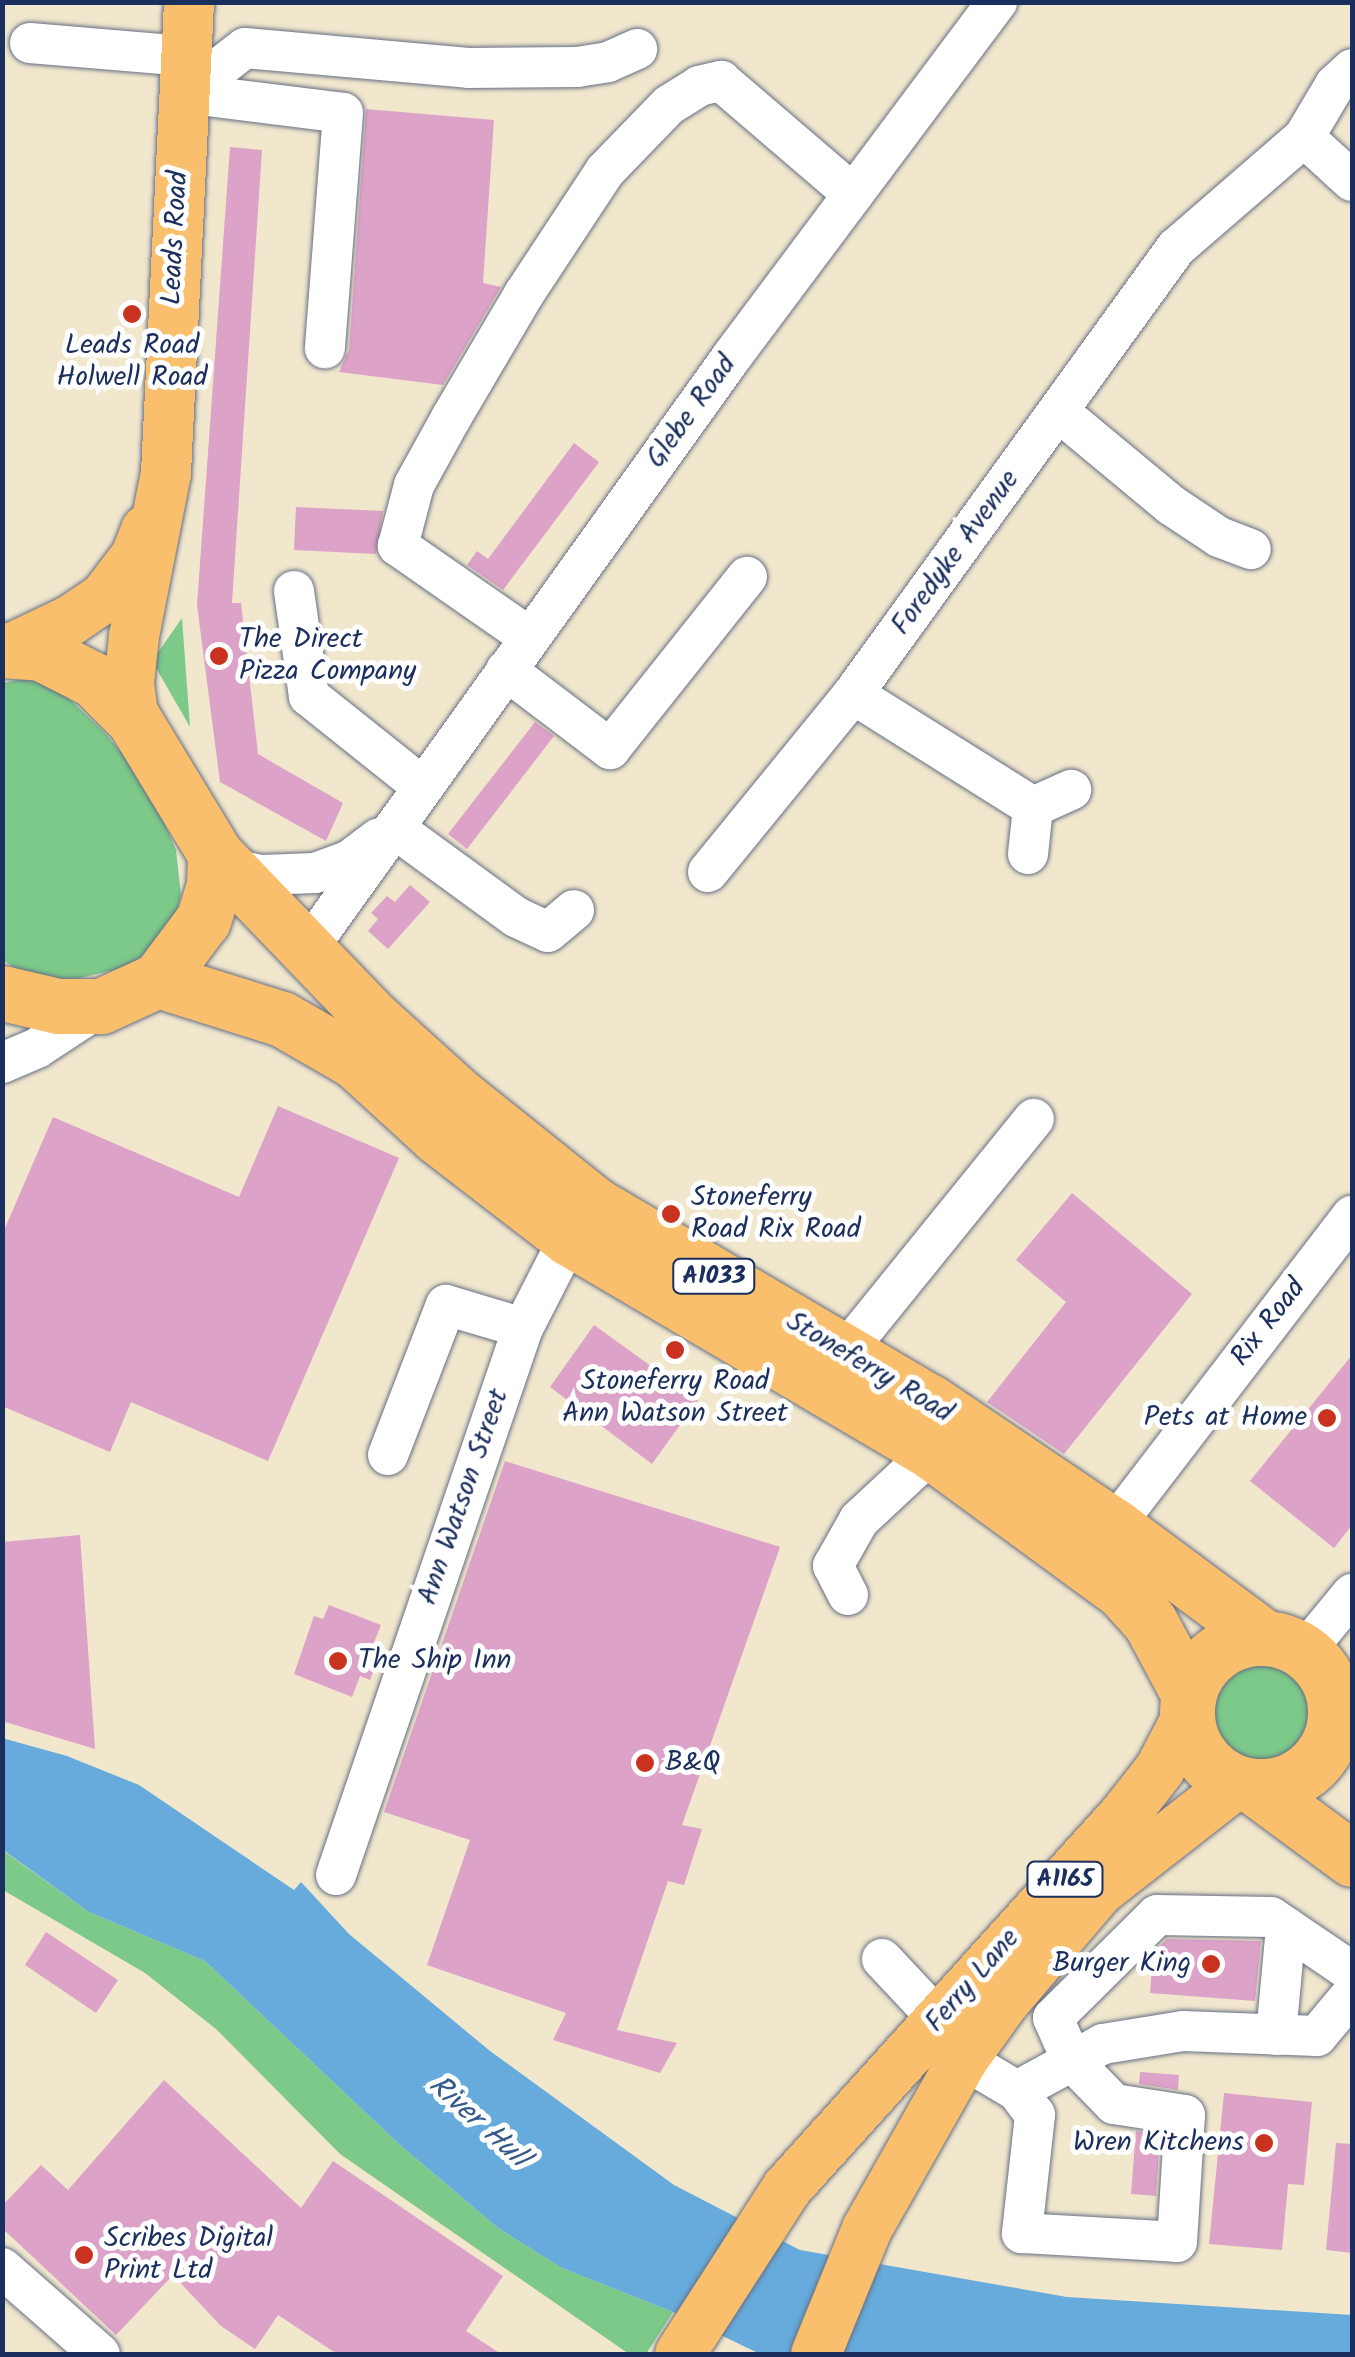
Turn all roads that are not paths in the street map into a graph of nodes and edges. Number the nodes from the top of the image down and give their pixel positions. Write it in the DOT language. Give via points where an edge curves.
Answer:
graph roads {
  1 [pos="189,2"];
  2 [pos="997,2"];
  3 [pos="30,43"];
  4 [pos="637,49"];
  5 [pos="1352,69"];
  6 [pos="185,75"];
  7 [pos="1304,137"];
  8 [pos="1352,182"];
  9 [pos="853,194"];
  10 [pos="326,348"];
  11 [pos="1060,412"];
  12 [pos="166,474"];
  13 [pos="1259,553"];
  14 [pos="747,577"];
  15 [pos="294,591"];
  16 [pos="530,637"];
  17 [pos="6,649"];
  18 [pos="506,670"];
  19 [pos="853,694"];
  20 [pos="134,720"];
  21 [pos="423,788"];
  22 [pos="1071,790"];
  23 [pos="1033,806"];
  24 [pos="394,828"];
  25 [pos="1028,854"];
  26 [pos="221,861"];
  27 [pos="708,872"];
  28 [pos="574,910"];
  29 [pos="306,951"];
  30 [pos="158,980"];
  31 [pos="2,993"];
  32 [pos="100,1006"];
  33 [pos="2,1063"];
  34 [pos="1034,1119"];
  35 [pos="1352,1216"];
  36 [pos="569,1238"];
  37 [pos="523,1328"];
  38 [pos="844,1352"];
  39 [pos="932,1452"];
  40 [pos="388,1454"];
  41 [pos="1114,1526"];
  42 [pos="1352,1594"];
  43 [pos="848,1595"];
  44 [pos="1284,1644"];
  45 [pos="1187,1706"];
  46 [pos="1344,1724"];
  47 [pos="1245,1784"];
  48 [pos="1352,1859"];
  49 [pos="336,1875"];
  50 [pos="1278,1922"];
  51 [pos="882,1960"];
  52 [pos="1352,1972"];
  53 [pos="1352,1994"];
  54 [pos="1276,2035"];
  55 [pos="951,2039"];
  56 [pos="1072,2061"];
  57 [pos="1017,2091"];
  58 [pos="2,2268"];
  59 [pos="100,2354"];
  60 [pos="680,2354"];
  61 [pos="816,2354"];
  1 -- 6 [label="main road, Leads Road"];
  2 -- 9 [label="street, Glebe Road"];
  3 -- 6 [label="street"];
  4 -- 6 [label="street" via="577,67 468,68 245,48 214,72"];
  5 -- 7 [label="street, Foredyke Avenue"];
  6 -- 10 [label="street" via="343,113"];
  6 -- 12 [label="main road, Leads Road"];
  7 -- 8 [label="street"];
  7 -- 11 [label="street, Foredyke Avenue" via="1176,248"];
  9 -- 16 [label="street, Glebe Road"];
  9 -- 16 [label="street" via="721,81 699,86 669,106 605,172 450,418 414,485 398,546"];
  11 -- 13 [label="street" via="1170,505"];
  11 -- 19 [label="street, Foredyke Avenue"];
  12 -- 17 [label="main road, Leads Road" via="136,556 104,598"];
  12 -- 20 [label="main road, Leads Road" via="134,636"];
  14 -- 18 [label="street" via="610,749"];
  15 -- 21 [label="street" via="309,696"];
  16 -- 18 [label="street, Glebe Road"];
  17 -- 20 [label="highway, A1033" via="67,664 94,680"];
  18 -- 21 [label="street, Glebe Road"];
  19 -- 23 [label="street"];
  19 -- 27 [label="street, Foredyke Avenue"];
  20 -- 26 [label="highway, A1033"];
  21 -- 24 [label="street, Glebe Road"];
  22 -- 23 [label="street"];
  23 -- 25 [label="street"];
  24 -- 26 [label="street, Glebe Road" via="350,860 315,873 262,874"];
  24 -- 28 [label="street" via="500,906 548,932"];
  24 -- 29 [label="street, Glebe Road"];
  26 -- 29 [label="highway, Stoneferry Road / A1033"];
  26 -- 30 [label="highway" via="204,920"];
  29 -- 38 [label="highway, Stoneferry Road / A1033" via="458,1096 596,1205"];
  30 -- 32 [label="highway"];
  30 -- 36 [label="highway, Stoneferry Road / A1033" via="282,1020 355,1061 438,1137"];
  31 -- 32 [label="highway" via="58,1006"];
  32 -- 33 [label="street"];
  34 -- 38 [label="street"];
  35 -- 41 [label="street, Rix Road"];
  36 -- 37 [label="street, Ann Watson Street"];
  36 -- 39 [label="highway, Stoneferry Road / A1033"];
  37 -- 40 [label="street" via="446,1305"];
  37 -- 49 [label="street, Ann Watson Street"];
  38 -- 41 [label="highway, Stoneferry Road / A1033"];
  39 -- 43 [label="street" via="860,1520 833,1566"];
  39 -- 45 [label="highway, Stoneferry Road / A1033" via="1123,1592 1150,1622"];
  41 -- 44 [label="highway, Stoneferry Road / A1033"];
  42 -- 44 [label="street"];
  44 -- 45 [label="highway" via="1237,1640 1215,1652 1198,1670"];
  44 -- 46 [label="highway" via="1319,1665"];
  45 -- 47 [label="highway" via="1202,1759"];
  45 -- 55 [label="main road, Ferry Lane / A1165" via="1160,1769"];
  46 -- 47 [label="highway" via="1335,1723 1315,1763 1286,1781"];
  47 -- 48 [label="highway"];
  47 -- 55 [label="main road, Ferry Lane / A1165" via="1099,1890"];
  50 -- 52 [label="street"];
  50 -- 54 [label="street"];
  50 -- 56 [label="street" via="1157,1915 1053,2018"];
  51 -- 55 [label="street"];
  53 -- 54 [label="street" via="1317,2036"];
  54 -- 56 [label="street" via="1183,2031 1103,2044"];
  55 -- 57 [label="street"];
  55 -- 60 [label="main road, Ferry Lane / A1165" via="787,2188"];
  55 -- 61 [label="main road, Ferry Lane / A1165"];
  56 -- 57 [label="street"];
  56 -- 57 [label="street" via="1114,2104 1185,2115 1177,2242 1022,2233 1035,2115"];
  58 -- 59 [label="street"];
}
